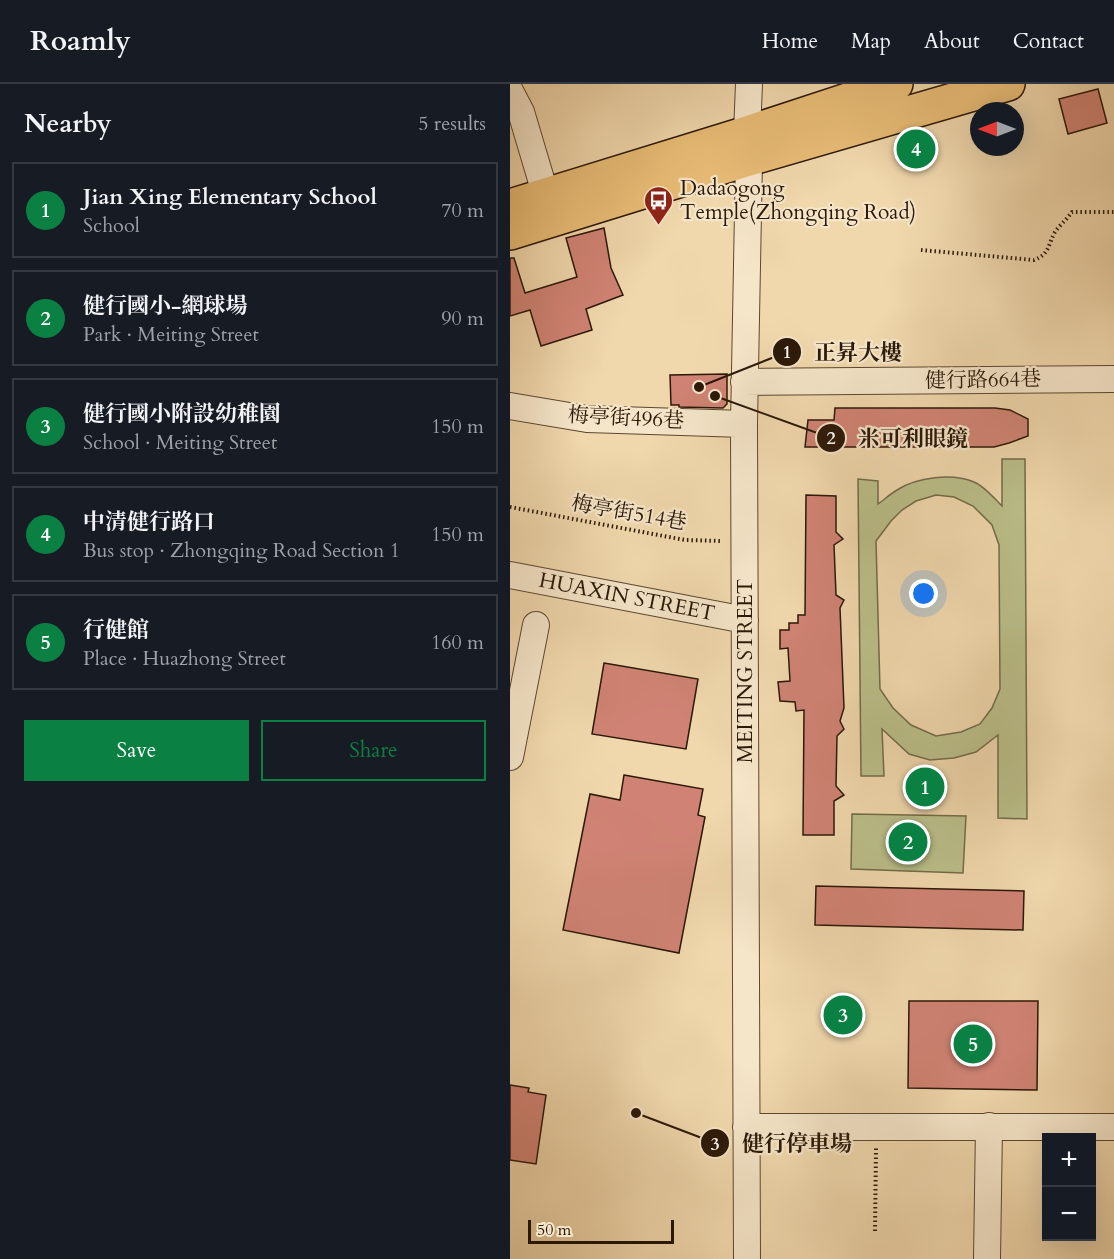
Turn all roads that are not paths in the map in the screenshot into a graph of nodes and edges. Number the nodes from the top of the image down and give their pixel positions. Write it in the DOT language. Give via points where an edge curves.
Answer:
graph roads {
  1 [pos="749,84"];
  2 [pos="896,84"];
  3 [pos="1008,84"];
  4 [pos="510,91"];
  5 [pos="748,146"];
  6 [pos="546,196"];
  7 [pos="510,206"];
  8 [pos="510,233"];
  9 [pos="1114,379"];
  10 [pos="744,382"];
  11 [pos="510,406"];
  12 [pos="744,424"];
  13 [pos="510,575"];
  14 [pos="745,620"];
  15 [pos="536,625"];
  16 [pos="510,757"];
  17 [pos="988,1126"];
  18 [pos="746,1127"];
  19 [pos="1114,1127"];
  20 [pos="747,1259"];
  21 [pos="987,1259"];
  1 -- 5 [label="street, MEITING STREET"];
  2 -- 5 [label="main road"];
  3 -- 5 [label="main road"];
  4 -- 6 [label="street"];
  5 -- 6 [label="main road"];
  5 -- 8 [label="main road"];
  5 -- 10 [label="street, MEITING STREET"];
  6 -- 7 [label="main road"];
  9 -- 10 [label="street, 健行路664巷"];
  10 -- 12 [label="street, MEITING STREET"];
  11 -- 12 [label="street, 梅亭街496巷" via="587,419"];
  12 -- 14 [label="street, MEITING STREET"];
  13 -- 14 [label="street, HUAXIN STREET"];
  14 -- 18 [label="street, MEITING STREET"];
  15 -- 16 [label="street"];
  17 -- 18 [label="street"];
  17 -- 19 [label="street"];
  17 -- 21 [label="street"];
  18 -- 20 [label="street, MEITING STREET"];
}
